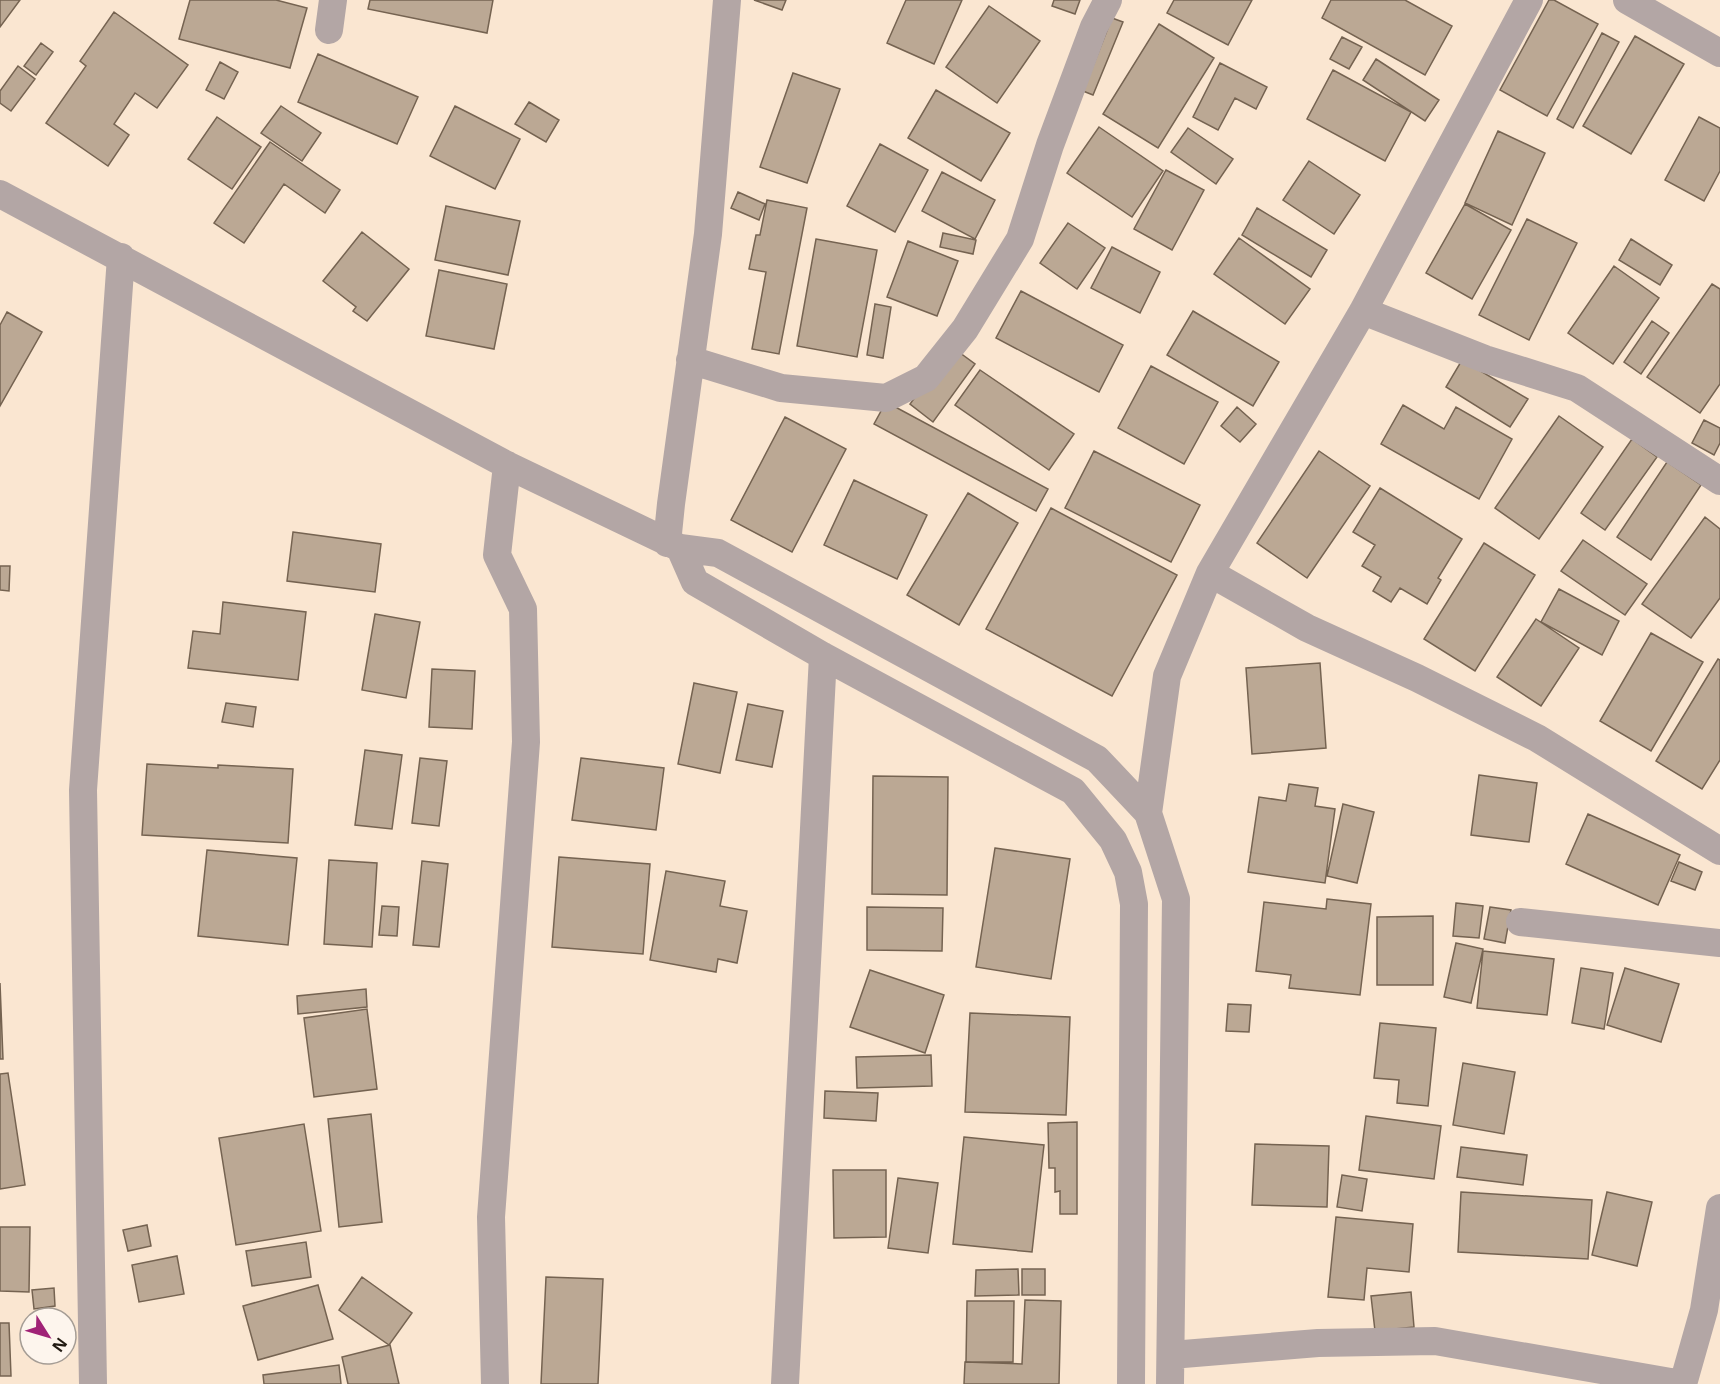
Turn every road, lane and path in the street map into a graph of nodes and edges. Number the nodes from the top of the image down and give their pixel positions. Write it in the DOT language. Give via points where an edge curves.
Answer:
graph roads {
  1 [pos="333,0"];
  2 [pos="728,0"];
  3 [pos="1108,0"];
  4 [pos="1529,0"];
  5 [pos="1642,3"];
  6 [pos="329,30"];
  7 [pos="1720,53"];
  8 [pos="0,194"];
  9 [pos="121,257"];
  10 [pos="1363,310"];
  11 [pos="690,360"];
  12 [pos="507,465"];
  13 [pos="1720,481"];
  14 [pos="673,545"];
  15 [pos="1210,573"];
  16 [pos="823,656"];
  17 [pos="1148,813"];
  18 [pos="1720,851"];
  19 [pos="1520,922"];
  20 [pos="1720,943"];
  21 [pos="1720,1208"];
  22 [pos="1171,1355"];
  23 [pos="93,1384"];
  24 [pos="495,1384"];
  25 [pos="786,1384"];
  26 [pos="1131,1384"];
  27 [pos="1170,1384"];
  28 [pos="1682,1384"];
  1 -- 6 [label="street"];
  2 -- 11 [label="street" via="708,234"];
  3 -- 11 [label="street" via="1050,145 1020,239 965,329 926,378 886,398 781,387"];
  4 -- 10 [label="street"];
  5 -- 7 [label="street"];
  8 -- 9 [label="street"];
  9 -- 12 [label="street"];
  9 -- 23 [label="street" via="83,790"];
  10 -- 13 [label="street" via="1485,359 1577,388"];
  10 -- 15 [label="street"];
  11 -- 14 [label="street"];
  12 -- 14 [label="street"];
  12 -- 24 [label="street" via="497,555 523,609 526,742 491,1217"];
  14 -- 16 [label="street" via="695,582"];
  14 -- 17 [label="street" via="718,553 1096,759"];
  15 -- 17 [label="street" via="1167,676"];
  15 -- 18 [label="street" via="1307,628 1537,738"];
  16 -- 25 [label="street"];
  16 -- 26 [label="street" via="1073,791 1113,840 1128,872 1134,904"];
  17 -- 22 [label="street" via="1176,899"];
  19 -- 20 [label="street"];
  21 -- 28 [label="street" via="1704,1310"];
  22 -- 27 [label="street"];
  22 -- 28 [label="street" via="1318,1343 1435,1341"];
}
